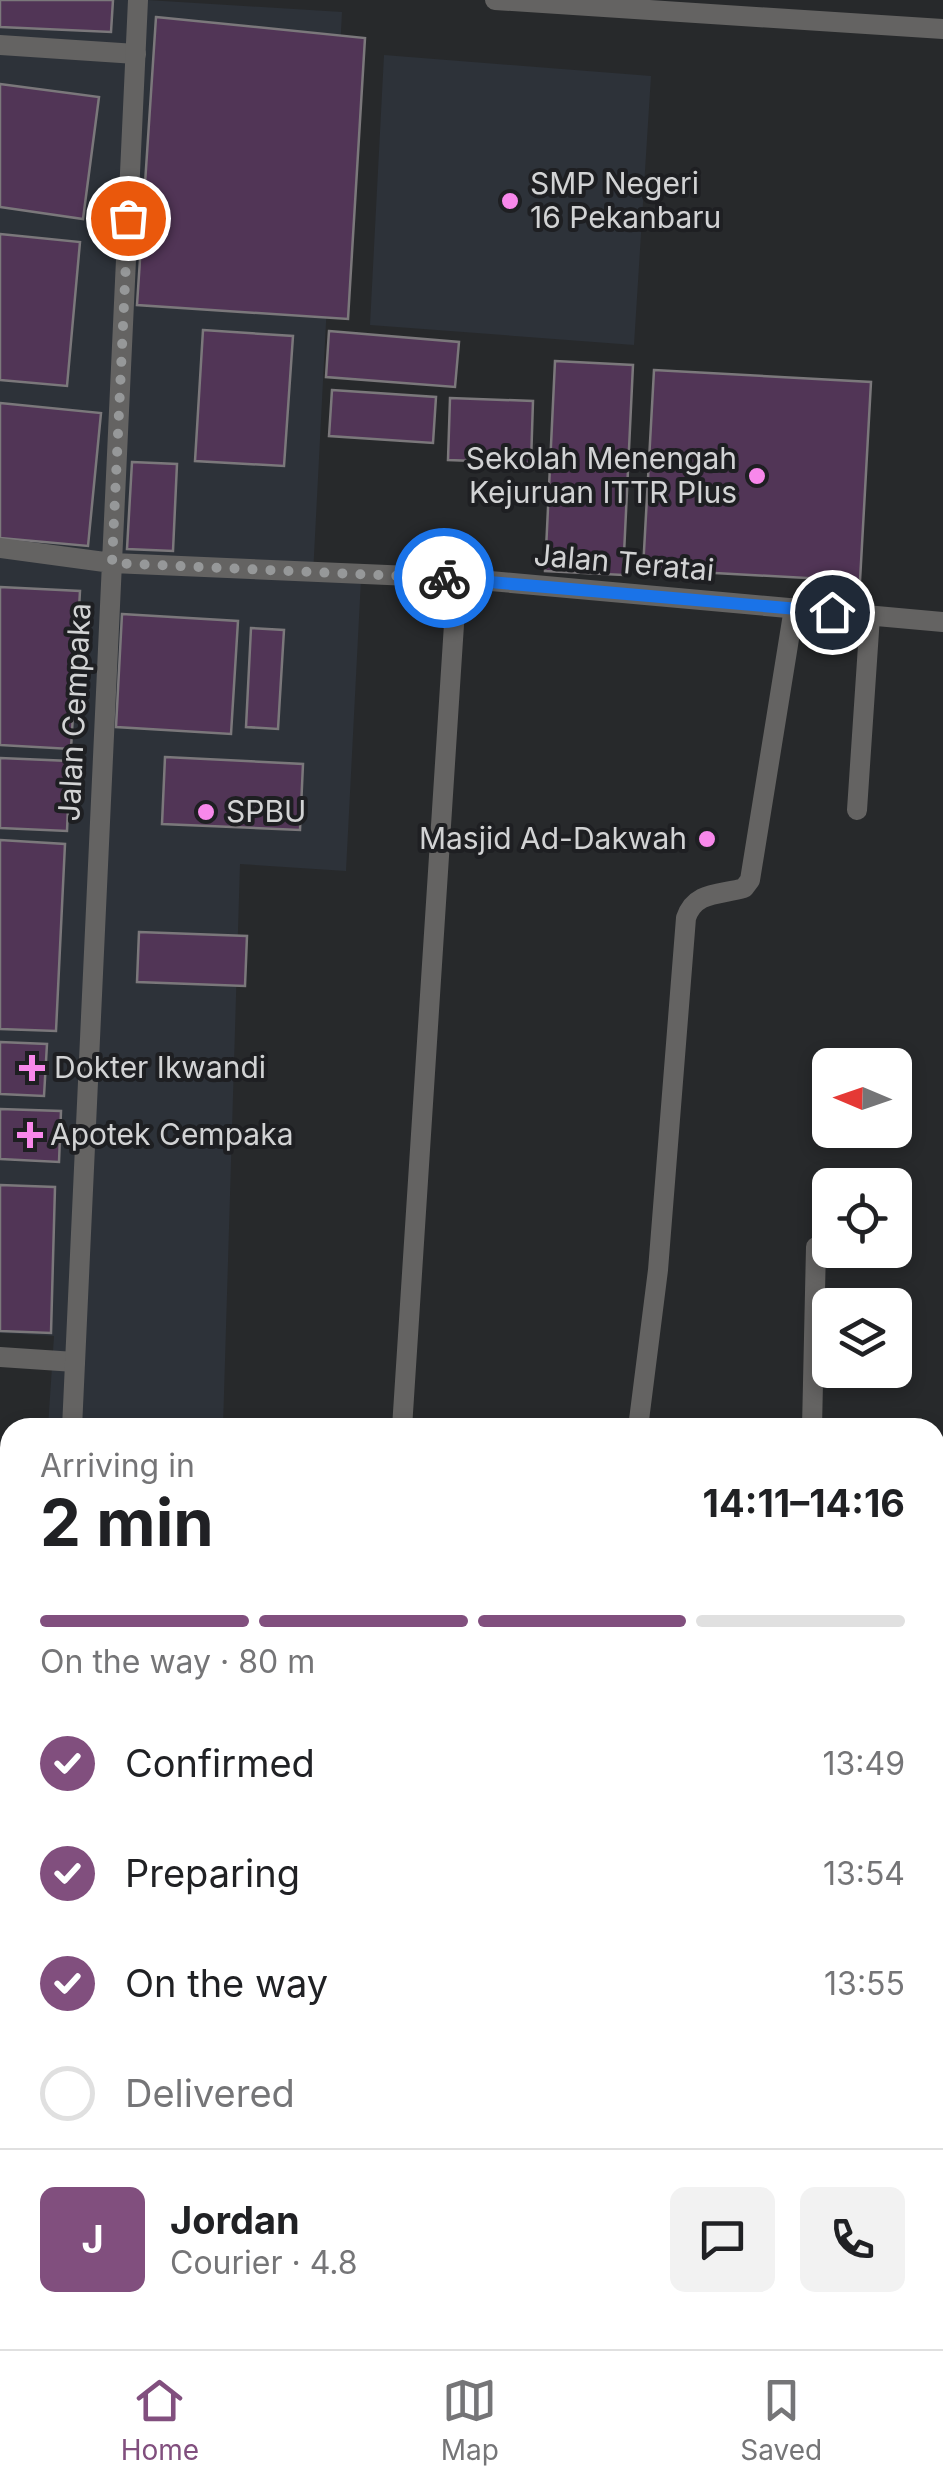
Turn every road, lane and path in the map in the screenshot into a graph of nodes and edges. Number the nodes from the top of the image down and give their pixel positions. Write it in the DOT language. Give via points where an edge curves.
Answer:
graph roads {
  1 [pos="138,0"];
  2 [pos="495,0"];
  3 [pos="943,29"];
  4 [pos="0,45"];
  5 [pos="136,54"];
  6 [pos="0,548"];
  7 [pos="112,563"];
  8 [pos="457,578"];
  9 [pos="794,608"];
  10 [pos="870,616"];
  11 [pos="943,622"];
  12 [pos="857,810"];
  13 [pos="816,1268"];
  14 [pos="0,1357"];
  15 [pos="75,1362"];
  16 [pos="72,1418"];
  17 [pos="403,1418"];
  18 [pos="639,1418"];
  19 [pos="812,1418"];
  1 -- 5 [label="street, Jalan Cempaka"];
  2 -- 3 [label="street"];
  4 -- 5 [label="street"];
  5 -- 7 [label="street, Jalan Cempaka"];
  6 -- 7 [label="street, Jalan Teratai"];
  7 -- 8 [label="street, Jalan Teratai"];
  7 -- 15 [label="street, Jalan Cempaka"];
  8 -- 9 [label="street, Jalan Teratai"];
  8 -- 17 [label="street"];
  9 -- 10 [label="street, Jalan Teratai"];
  9 -- 18 [label="street" via="750,880 744,888 690,904 686,918"];
  10 -- 11 [label="street, Jalan Teratai"];
  10 -- 12 [label="street"];
  13 -- 19 [label="street"];
  14 -- 15 [label="street"];
  15 -- 16 [label="street, Jalan Cempaka"];
}
